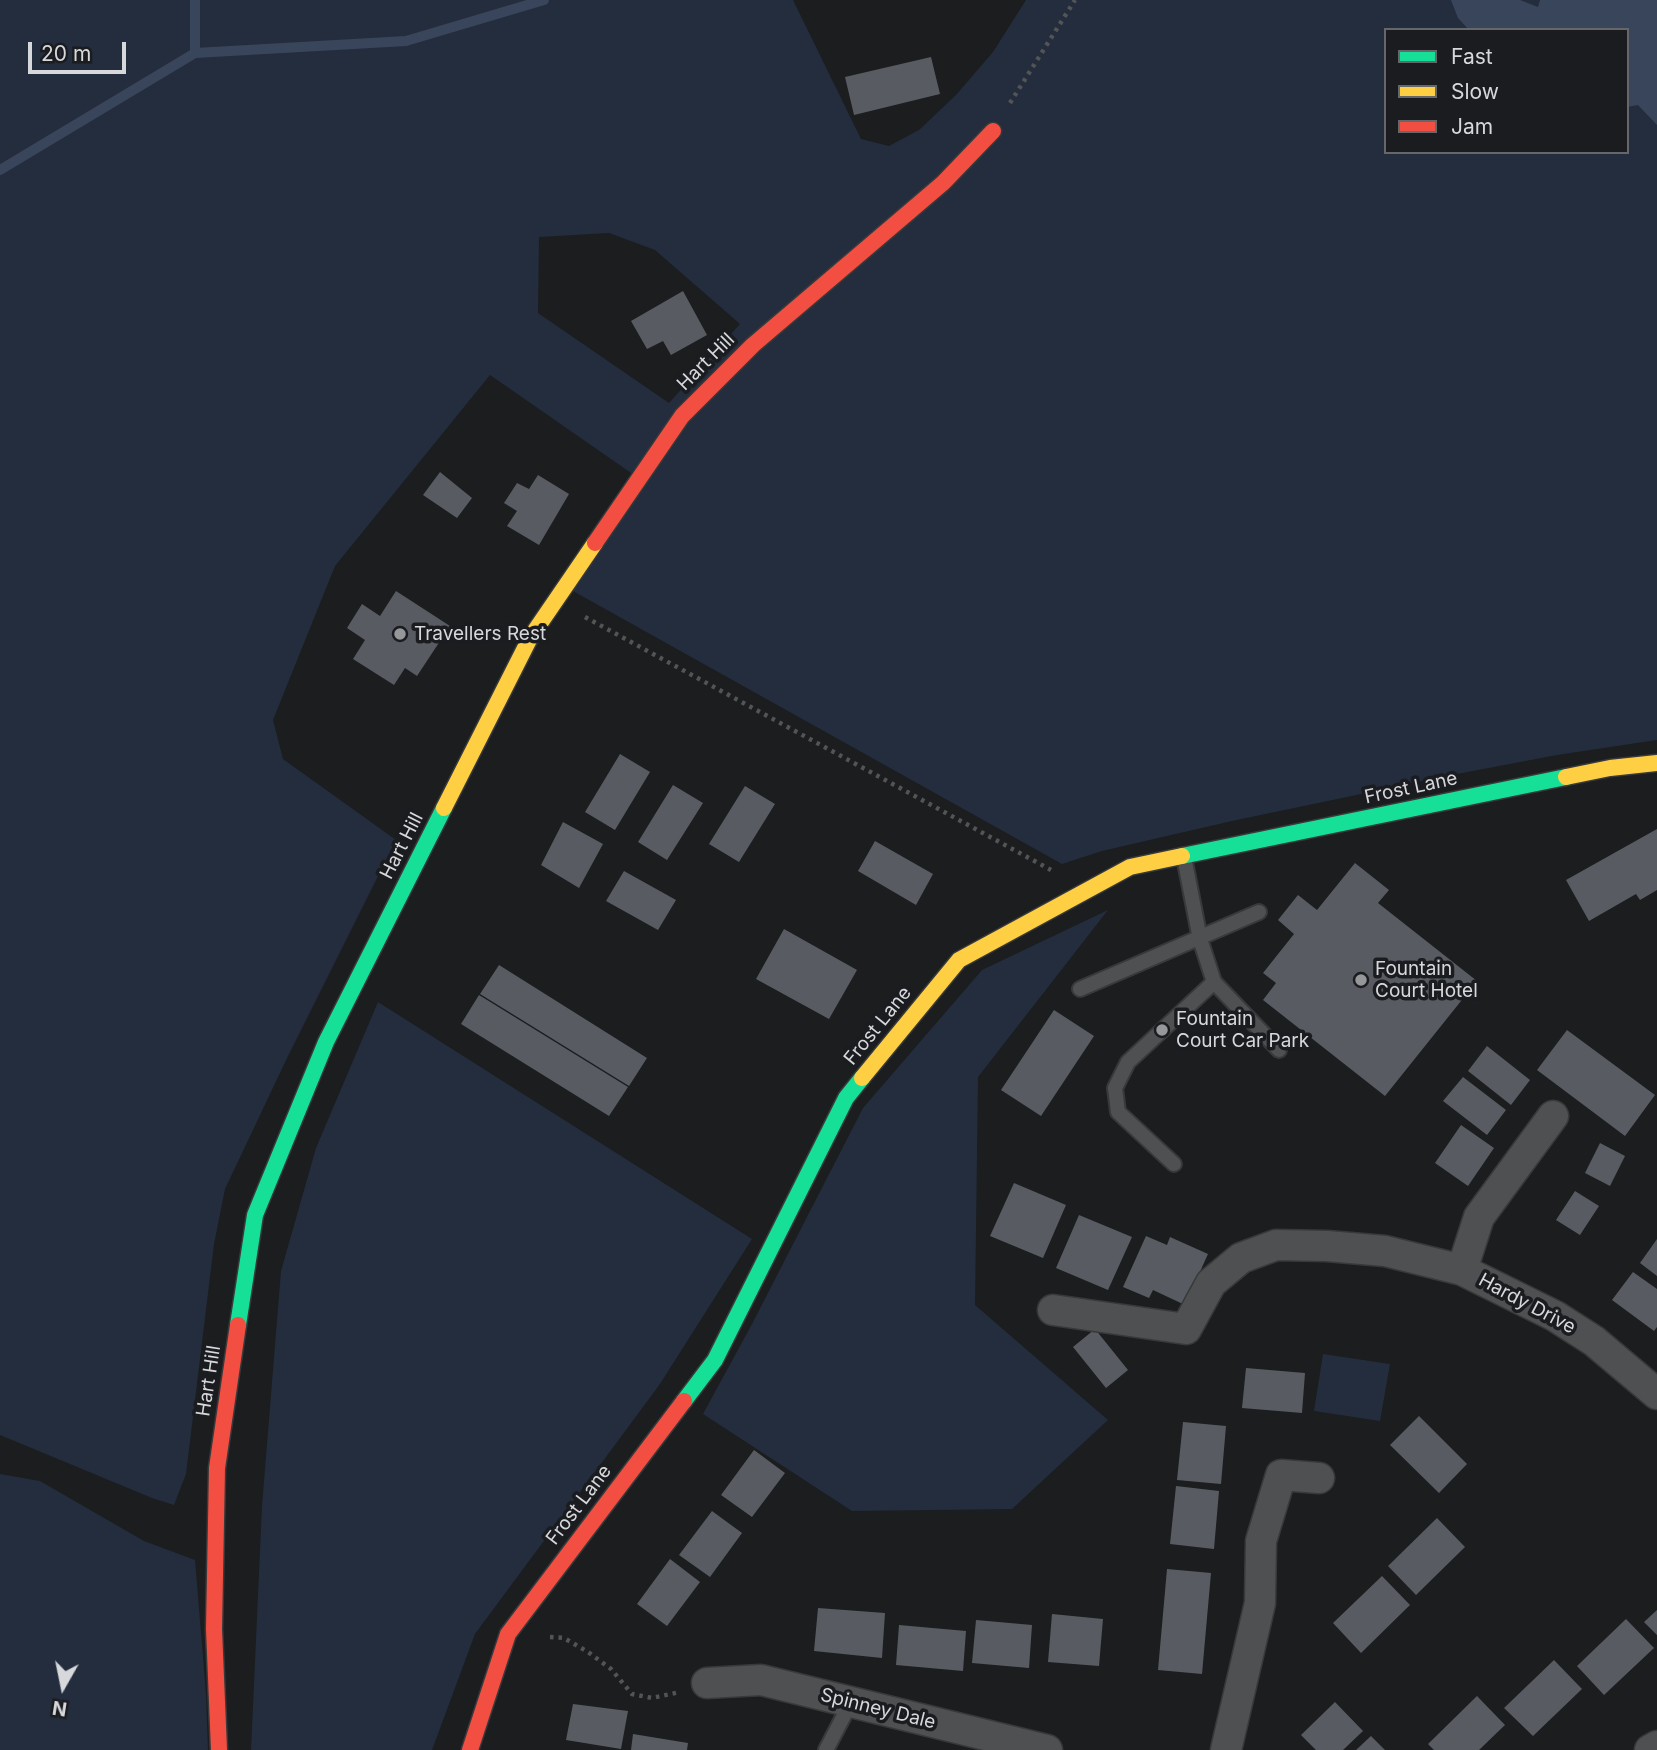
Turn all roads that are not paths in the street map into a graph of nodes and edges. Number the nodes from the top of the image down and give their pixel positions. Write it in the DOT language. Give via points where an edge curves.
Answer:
graph roads {
  1 [pos="993,131"];
  2 [pos="1657,763"];
  3 [pos="1184,856"];
  4 [pos="1259,912"];
  5 [pos="1200,939"];
  6 [pos="1214,982"];
  7 [pos="1080,989"];
  8 [pos="1279,1050"];
  9 [pos="1553,1116"];
  10 [pos="1174,1164"];
  11 [pos="1462,1270"];
  12 [pos="1054,1310"];
  13 [pos="1657,1394"];
  14 [pos="1319,1478"];
  15 [pos="707,1683"];
  16 [pos="850,1704"];
  17 [pos="219,1750"];
  18 [pos="470,1750"];
  19 [pos="826,1750"];
  20 [pos="1047,1750"];
  21 [pos="1226,1750"];
  1 -- 17 [label="street, Hart Hill" via="943,183 753,345 682,416 530,638 326,1042 255,1215 217,1468 214,1629"];
  2 -- 3 [label="street, Frost Lane" via="1610,768"];
  3 -- 5 [label="lane"];
  3 -- 18 [label="street, Frost Lane" via="1130,867 959,960 846,1098 715,1360 508,1634"];
  4 -- 5 [label="lane"];
  5 -- 6 [label="lane"];
  5 -- 7 [label="lane"];
  6 -- 8 [label="lane"];
  6 -- 10 [label="lane" via="1128,1062 1115,1088 1118,1112"];
  9 -- 11 [label="street" via="1479,1217"];
  11 -- 12 [label="street, Hardy Drive" via="1385,1251 1276,1245 1241,1258 1210,1283 1186,1329"];
  11 -- 13 [label="street, Hardy Drive" via="1555,1316 1594,1341"];
  14 -- 21 [label="street" via="1281,1475 1261,1541 1260,1603"];
  15 -- 16 [label="street, Spinney Dale" via="761,1680"];
  16 -- 19 [label="lane"];
  16 -- 20 [label="street, Spinney Dale"];
}
